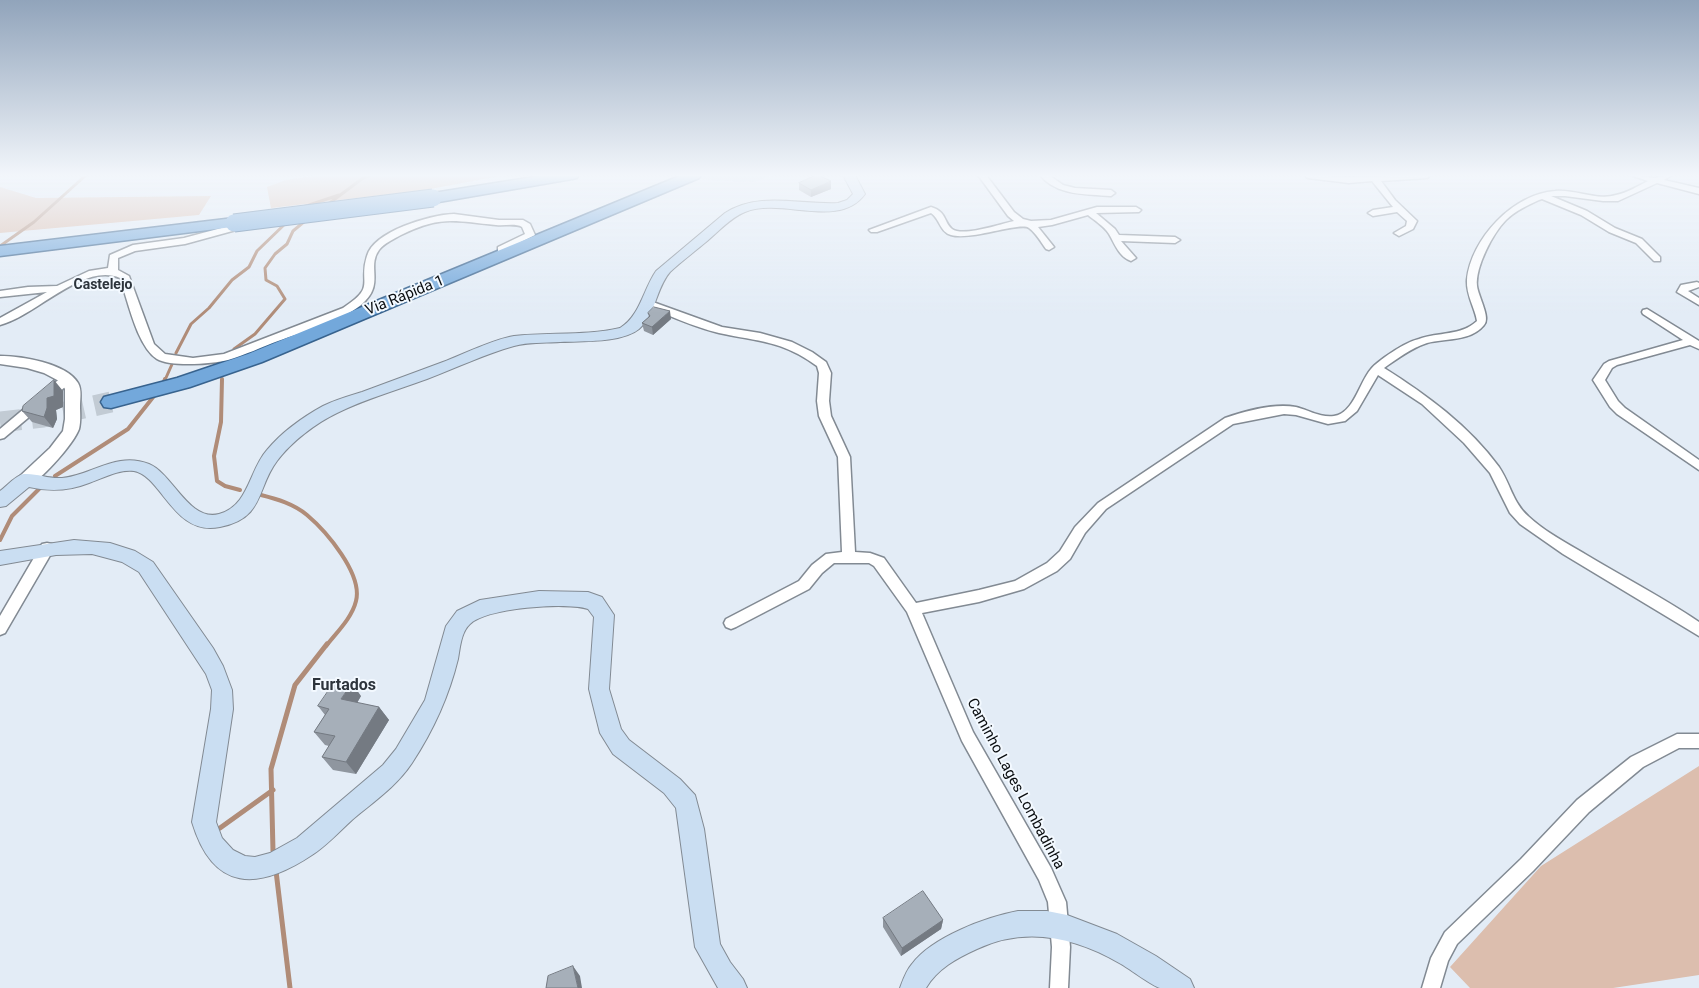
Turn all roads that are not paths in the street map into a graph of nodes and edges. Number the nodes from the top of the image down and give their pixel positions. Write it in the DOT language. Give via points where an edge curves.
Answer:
graph roads {
  1 [pos="247,221"];
  2 [pos="249,221"];
  3 [pos="432,221"];
  4 [pos="493,221"];
  5 [pos="585,221"];
  6 [pos="725,221"];
  7 [pos="899,221"];
  8 [pos="944,221"];
  9 [pos="1049,221"];
  10 [pos="1101,221"];
  11 [pos="1412,221"];
  12 [pos="1500,221"];
  13 [pos="1597,221"];
  14 [pos="1020,222"];
  15 [pos="1032,225"];
  16 [pos="874,230"];
  17 [pos="1399,232"];
  18 [pos="1116,238"];
  19 [pos="1176,240"];
  20 [pos="1049,247"];
  21 [pos="501,249"];
  22 [pos="0,251"];
  23 [pos="1131,258"];
  24 [pos="1657,260"];
  25 [pos="113,271"];
  26 [pos="1697,284"];
  27 [pos="62,289"];
  28 [pos="0,294"];
  29 [pos="1699,302"];
  30 [pos="646,303"];
  31 [pos="1647,312"];
  32 [pos="0,322"];
  33 [pos="1695,344"];
  34 [pos="0,360"];
  35 [pos="1377,369"];
  36 [pos="67,379"];
  37 [pos="112,402"];
  38 [pos="0,435"];
  39 [pos="1699,466"];
  40 [pos="26,480"];
  41 [pos="0,501"];
  42 [pos="47,548"];
  43 [pos="849,557"];
  44 [pos="0,558"];
  45 [pos="913,609"];
  46 [pos="731,623"];
  47 [pos="0,629"];
  48 [pos="1699,630"];
  49 [pos="1699,741"];
  50 [pos="1059,925"];
  51 [pos="734,988"];
  52 [pos="913,988"];
  53 [pos="1059,988"];
  54 [pos="1182,988"];
  55 [pos="1431,988"];
  1 -- 25 [label="street" via="236,228 185,241 151,244 121,252 113,257"];
  2 -- 22 [label="highway, bridge"];
  3 -- 25 [label="street" via="398,233 379,244 370,260 369,289 347,310 242,352 206,360 162,357 149,346 124,276"];
  4 -- 21 [label="street" via="521,222 530,235"];
  5 -- 37 [label="highway, Via Rápida 1" via="231,367"];
  6 -- 30 [label="main road" via="660,275"];
  7 -- 16 [label="street"];
  8 -- 14 [label="street" via="948,229 957,234"];
  9 -- 15 [label="street"];
  10 -- 18 [label="street"];
  11 -- 17 [label="street" via="1410,227"];
  12 -- 35 [label="street" via="1474,272 1472,283 1482,316 1478,328 1406,348"];
  13 -- 24 [label="street" via="1639,242"];
  14 -- 15 [label="street"];
  15 -- 20 [label="street"];
  18 -- 19 [label="street"];
  18 -- 23 [label="street"];
  25 -- 27 [label="street" via="87,275"];
  26 -- 29 [label="street" via="1685,287 1682,292"];
  27 -- 28 [label="street"];
  27 -- 32 [label="street"];
  30 -- 40 [label="main road" via="640,320 622,332 513,341 331,409 272,454 250,502 240,511 218,521 208,523 193,517 146,470 134,465 62,484"];
  30 -- 43 [label="street" via="720,330 788,344 822,364 825,416 844,457"];
  31 -- 33 [label="street"];
  33 -- 39 [label="street" via="1613,363 1599,380 1620,411"];
  34 -- 36 [label="street" via="21,362"];
  35 -- 45 [label="street" via="1350,412 1341,418 1316,418 1289,409 1229,421 1102,506 1052,568 1019,585"];
  35 -- 48 [label="street" via="1437,410 1491,466 1500,478 1513,509 1524,520"];
  36 -- 38 [label="street"];
  36 -- 40 [label="street" via="72,385 73,395 73,424 69,434"];
  40 -- 41 [label="main road"];
  42 -- 44 [label="main road"];
  42 -- 47 [label="street"];
  42 -- 51 [label="main road" via="91,547 135,559 156,579 206,654 222,690 222,709 204,822 209,840 232,865 246,870 255,870 305,846 404,756 434,703 456,626 464,617 480,608 510,602 539,599 595,603 604,615 600,689 611,733 620,747 672,786 687,804 708,947"];
  43 -- 45 [label="street, Caminho Lages Lombadinha" via="879,562"];
  43 -- 46 [label="street, Caminho Lages Lombadinha" via="831,558 804,585"];
  45 -- 50 [label="street, Caminho Lages Lombadinha" via="967,736 1045,874 1057,902"];
  49 -- 55 [label="street" via="1676,741 1637,762 1583,806 1451,938 1440,958"];
  50 -- 52 [label="main road" via="1026,923 1000,927 974,937 923,968"];
  50 -- 53 [label="street, Caminho Lages Lombadinha"];
  50 -- 54 [label="main road" via="1110,944"];
}
